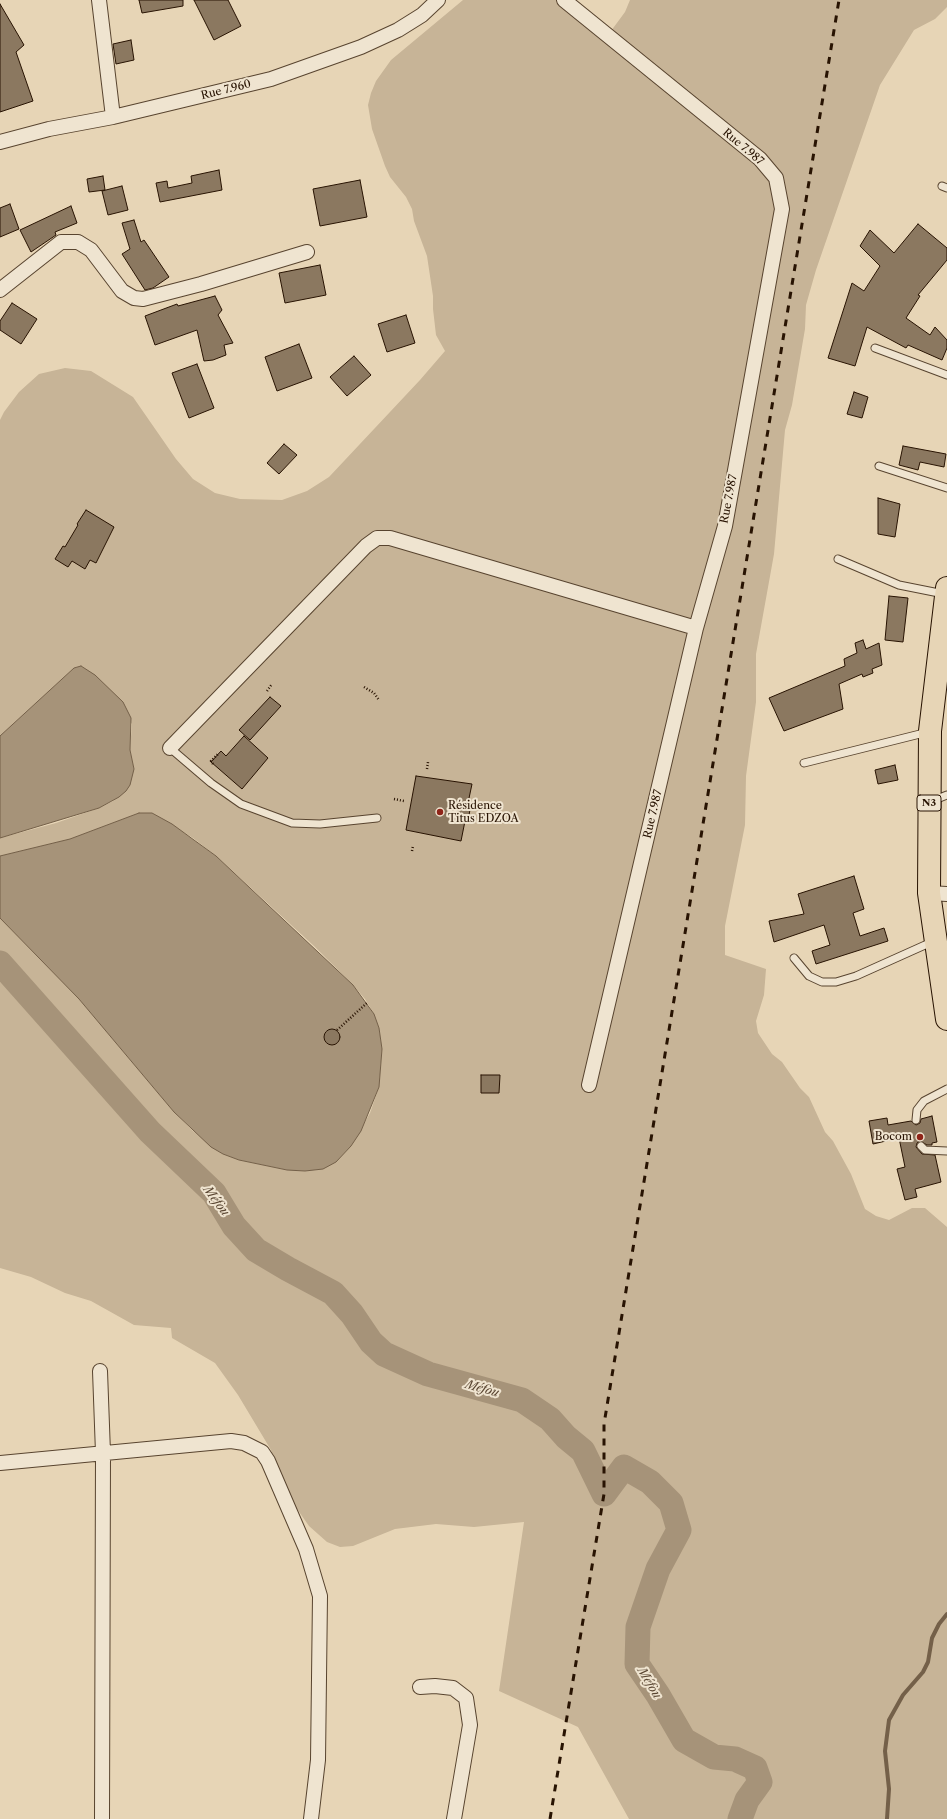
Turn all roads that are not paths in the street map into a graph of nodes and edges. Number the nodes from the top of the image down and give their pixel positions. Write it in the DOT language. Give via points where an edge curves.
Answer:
graph roads {
  1 [pos="99,0"];
  2 [pos="438,0"];
  3 [pos="564,0"];
  4 [pos="113,117"];
  5 [pos="0,142"];
  6 [pos="307,252"];
  7 [pos="0,290"];
  8 [pos="875,348"];
  9 [pos="947,375"];
  10 [pos="879,466"];
  11 [pos="947,488"];
  12 [pos="838,559"];
  13 [pos="946,591"];
  14 [pos="696,628"];
  15 [pos="930,731"];
  16 [pos="170,748"];
  17 [pos="804,763"];
  18 [pos="938,799"];
  19 [pos="377,818"];
  20 [pos="938,894"];
  21 [pos="936,940"];
  22 [pos="794,958"];
  23 [pos="947,1019"];
  24 [pos="589,1085"];
  25 [pos="947,1089"];
  26 [pos="916,1120"];
  27 [pos="921,1146"];
  28 [pos="947,1152"];
  29 [pos="100,1371"];
  30 [pos="103,1453"];
  31 [pos="0,1463"];
  32 [pos="420,1687"];
  33 [pos="102,1819"];
  34 [pos="311,1819"];
  35 [pos="454,1819"];
  1 -- 4 [label="street"];
  2 -- 4 [label="street, Rue 7.960" via="398,30 318,64 271,79"];
  3 -- 14 [label="street, Rue 7.987" via="760,159 776,178 782,209 725,526"];
  4 -- 5 [label="street, Rue 7.960" via="49,129"];
  6 -- 7 [label="street" via="143,299 134,298 122,291 91,250 78,242 61,242"];
  8 -- 9 [label="lane"];
  10 -- 11 [label="lane"];
  12 -- 13 [label="lane" via="899,585"];
  13 -- 15 [label="highway, N3"];
  14 -- 16 [label="street" via="390,538 377,538 366,546"];
  14 -- 24 [label="street, Rue 7.987"];
  15 -- 17 [label="lane"];
  15 -- 18 [label="highway, N3"];
  16 -- 19 [label="lane" via="211,783 241,804 285,821 320,824"];
  18 -- 20 [label="highway, N3"];
  20 -- 21 [label="highway, N3"];
  21 -- 22 [label="lane" via="856,976 836,982 822,982 809,976"];
  21 -- 23 [label="highway, N3"];
  25 -- 26 [label="lane" via="924,1101 917,1110"];
  27 -- 28 [label="lane" via="925,1150"];
  29 -- 30 [label="street"];
  30 -- 31 [label="street"];
  30 -- 33 [label="street"];
  30 -- 34 [label="street" via="231,1441 244,1443 262,1452 268,1460 306,1549 320,1596 318,1760"];
  32 -- 35 [label="street" via="453,1688 466,1698 470,1725"];
}
